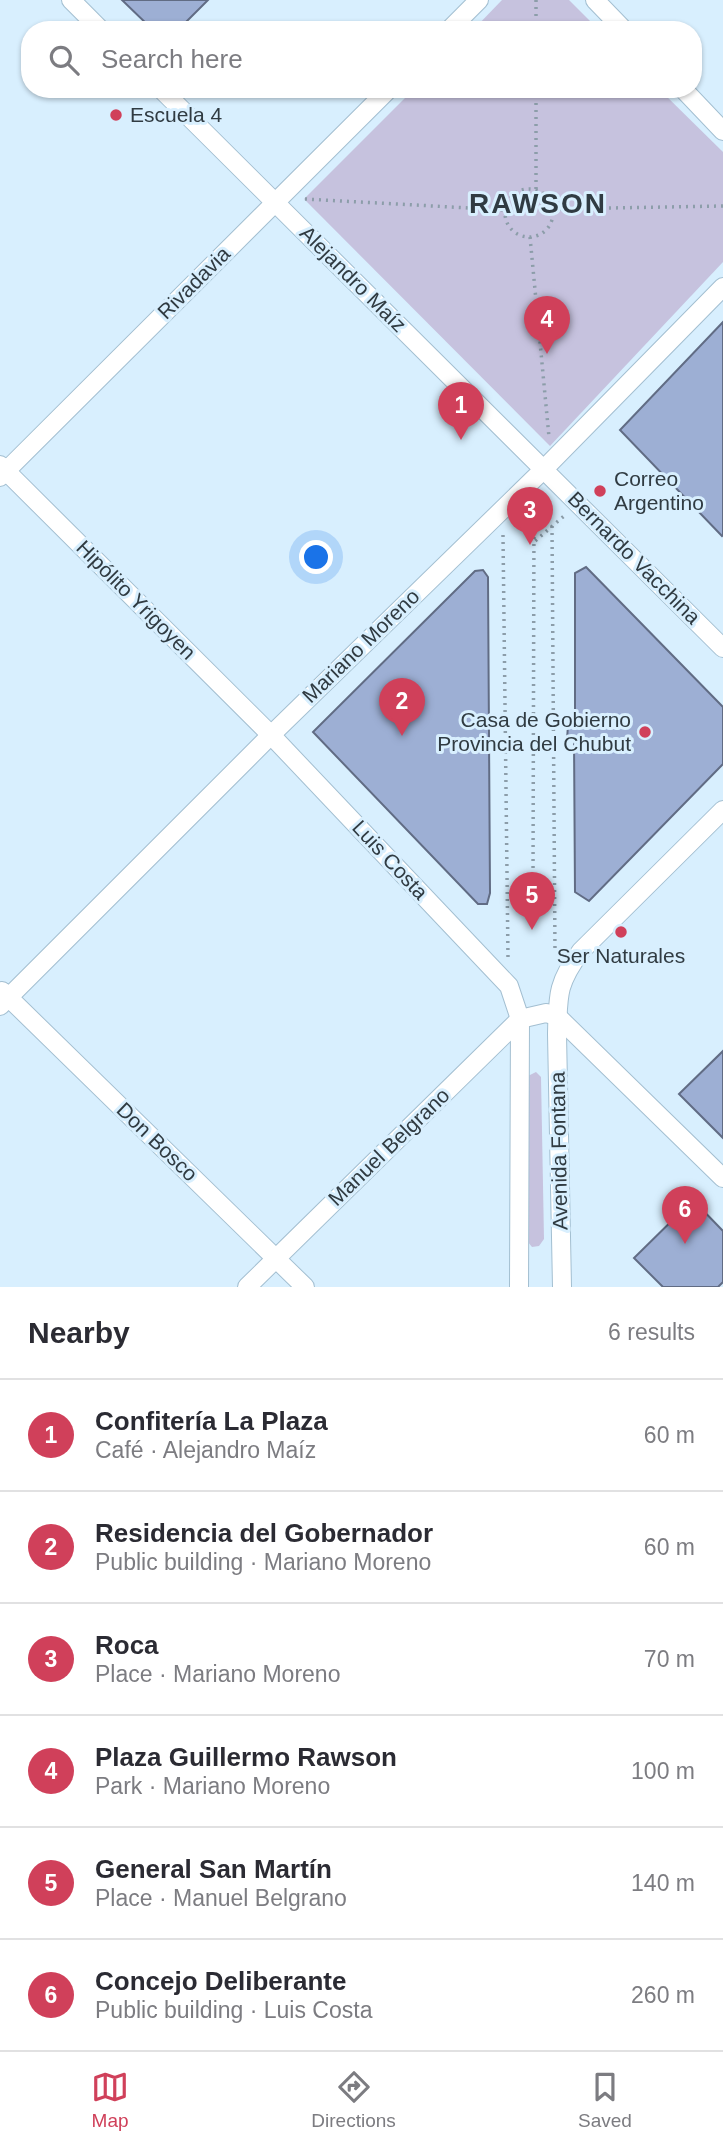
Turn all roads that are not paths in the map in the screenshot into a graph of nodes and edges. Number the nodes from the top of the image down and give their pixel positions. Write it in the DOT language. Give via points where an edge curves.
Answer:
graph roads {
  1 [pos="71,0"];
  2 [pos="479,0"];
  3 [pos="595,0"];
  4 [pos="92,21"];
  5 [pos="458,21"];
  6 [pos="615,21"];
  7 [pos="170,98"];
  8 [pos="380,98"];
  9 [pos="692,98"];
  10 [pos="723,131"];
  11 [pos="275,202"];
  12 [pos="723,287"];
  13 [pos="544,469"];
  14 [pos="2,471"];
  15 [pos="723,648"];
  16 [pos="271,734"];
  17 [pos="723,810"];
  18 [pos="509,986"];
  19 [pos="3,998"];
  20 [pos="527,1016"];
  21 [pos="557,1016"];
  22 [pos="723,1178"];
  23 [pos="276,1258"];
  24 [pos="247,1287"];
  25 [pos="305,1287"];
  26 [pos="519,1287"];
  27 [pos="562,1287"];
  1 -- 4 [label="street"];
  2 -- 5 [label="street"];
  3 -- 6 [label="street"];
  7 -- 11 [label="street, Alejandro Maíz"];
  8 -- 11 [label="street, Rivadavia"];
  9 -- 10 [label="street"];
  11 -- 13 [label="street, Alejandro Maíz"];
  11 -- 14 [label="street, Rivadavia"];
  12 -- 13 [label="street, Mariano Moreno"];
  13 -- 15 [label="street, Bernardo Vacchina"];
  13 -- 16 [label="street, Mariano Moreno"];
  14 -- 16 [label="street, Hipólito Yrigoyen"];
  16 -- 18 [label="street, Luis Costa"];
  16 -- 19 [label="street, Mariano Moreno"];
  17 -- 21 [label="street" via="581,951 564,974"];
  18 -- 20 [label="street, Avenida Fontana"];
  19 -- 23 [label="street, Don Bosco"];
  20 -- 21 [label="street"];
  20 -- 23 [label="street, Manuel Belgrano"];
  20 -- 26 [label="street, Avenida Fontana"];
  21 -- 22 [label="street"];
  21 -- 27 [label="street, Avenida Fontana"];
  23 -- 24 [label="street, Manuel Belgrano"];
  23 -- 25 [label="street, Don Bosco"];
}
